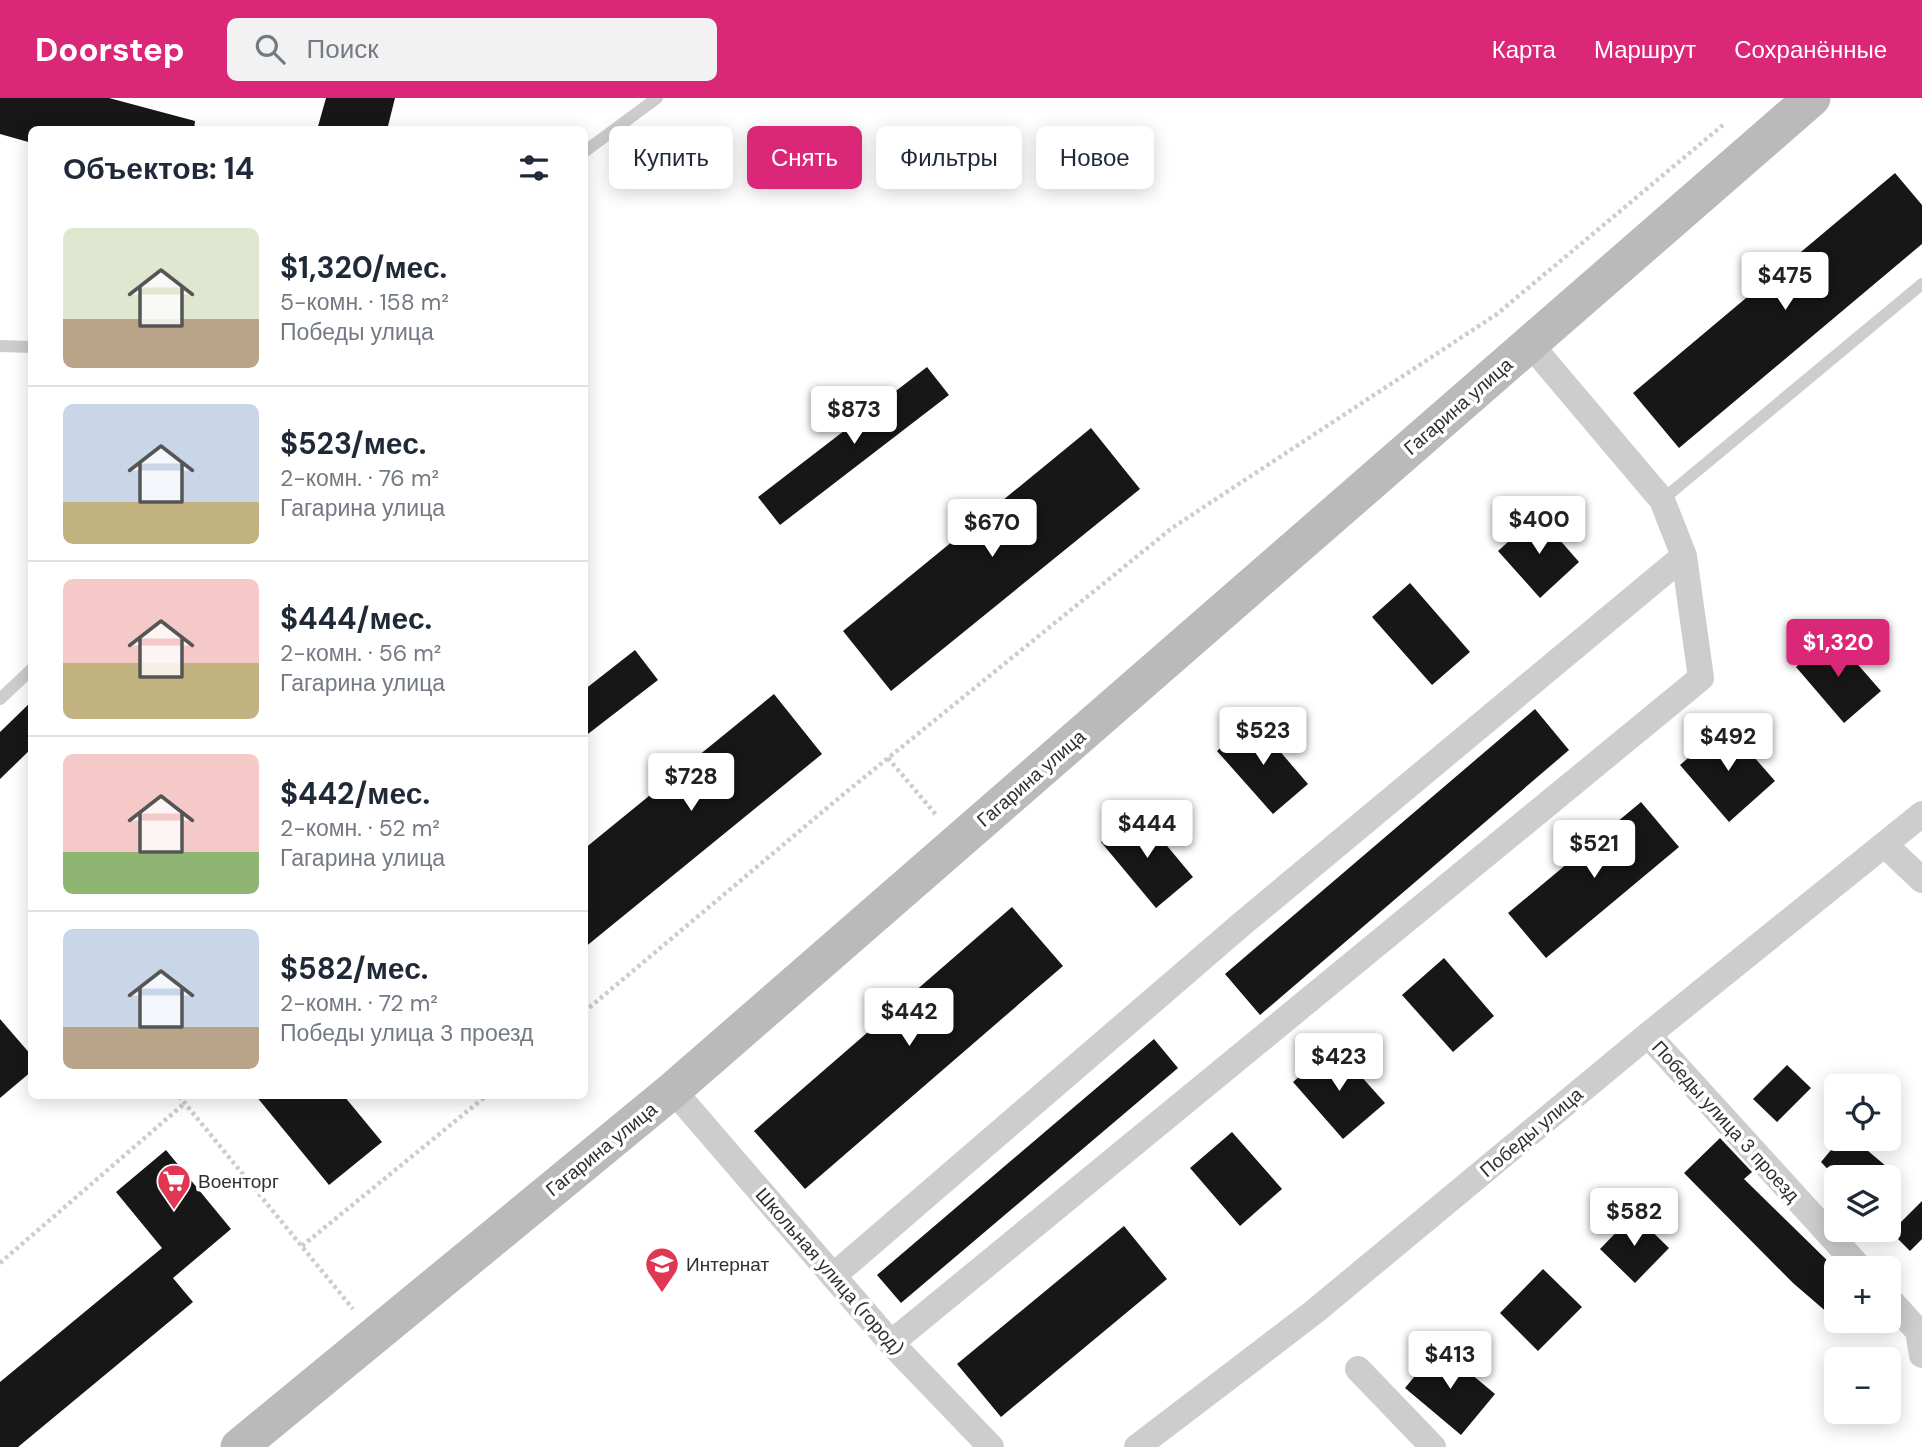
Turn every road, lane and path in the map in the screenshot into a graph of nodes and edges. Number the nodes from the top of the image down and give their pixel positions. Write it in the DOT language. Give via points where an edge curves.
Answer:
graph roads {
  1 [pos="657,98"];
  2 [pos="1812,98"];
  3 [pos="1725,124"];
  4 [pos="588,149"];
  5 [pos="1922,284"];
  6 [pos="1530,344"];
  7 [pos="0,346"];
  8 [pos="28,347"];
  9 [pos="1662,500"];
  10 [pos="1684,556"];
  11 [pos="28,673"];
  12 [pos="0,699"];
  13 [pos="888,758"];
  14 [pos="1922,814"];
  15 [pos="958,841"];
  16 [pos="1885,845"];
  17 [pos="1922,880"];
  18 [pos="588,1009"];
  19 [pos="1648,1035"];
  20 [pos="673,1090"];
  21 [pos="182,1099"];
  22 [pos="479,1099"];
  23 [pos="185,1103"];
  24 [pos="302,1246"];
  25 [pos="1849,1256"];
  26 [pos="0,1263"];
  27 [pos="834,1276"];
  28 [pos="1901,1312"];
  29 [pos="374,1335"];
  30 [pos="891,1343"];
  31 [pos="1922,1355"];
  32 [pos="1359,1369"];
  33 [pos="239,1447"];
  34 [pos="991,1447"];
  35 [pos="1137,1447"];
  36 [pos="1433,1447"];
  1 -- 4 [label="lane"];
  2 -- 6 [label="main road, Гагарина улица"];
  3 -- 13 [label="path" via="1497,314 1172,528"];
  5 -- 9 [label="lane"];
  6 -- 9 [label="street"];
  6 -- 15 [label="main road, Гагарина улица"];
  7 -- 8 [label="lane"];
  9 -- 10 [label="street"];
  10 -- 27 [label="street" via="1243,923"];
  10 -- 30 [label="street" via="1701,678"];
  11 -- 12 [label="lane"];
  13 -- 15 [label="path"];
  13 -- 18 [label="path"];
  14 -- 16 [label="street, Победы улица"];
  15 -- 20 [label="main road, Гагарина улица"];
  16 -- 17 [label="street"];
  16 -- 19 [label="street, Победы улица"];
  19 -- 25 [label="street, Победы улица 3 проезд"];
  19 -- 35 [label="street, Победы улица" via="1314,1312"];
  20 -- 27 [label="street, Школьная улица (город)"];
  20 -- 29 [label="main road, Гагарина улица"];
  21 -- 23 [label="path"];
  22 -- 24 [label="path"];
  23 -- 24 [label="path"];
  23 -- 26 [label="path"];
  24 -- 29 [label="path"];
  27 -- 30 [label="street, Школьная улица (город)"];
  28 -- 31 [label="street" via="1918,1331"];
  29 -- 33 [label="main road, Гагарина улица"];
  30 -- 34 [label="street, Школьная улица (город)"];
  32 -- 36 [label="street"];
}
